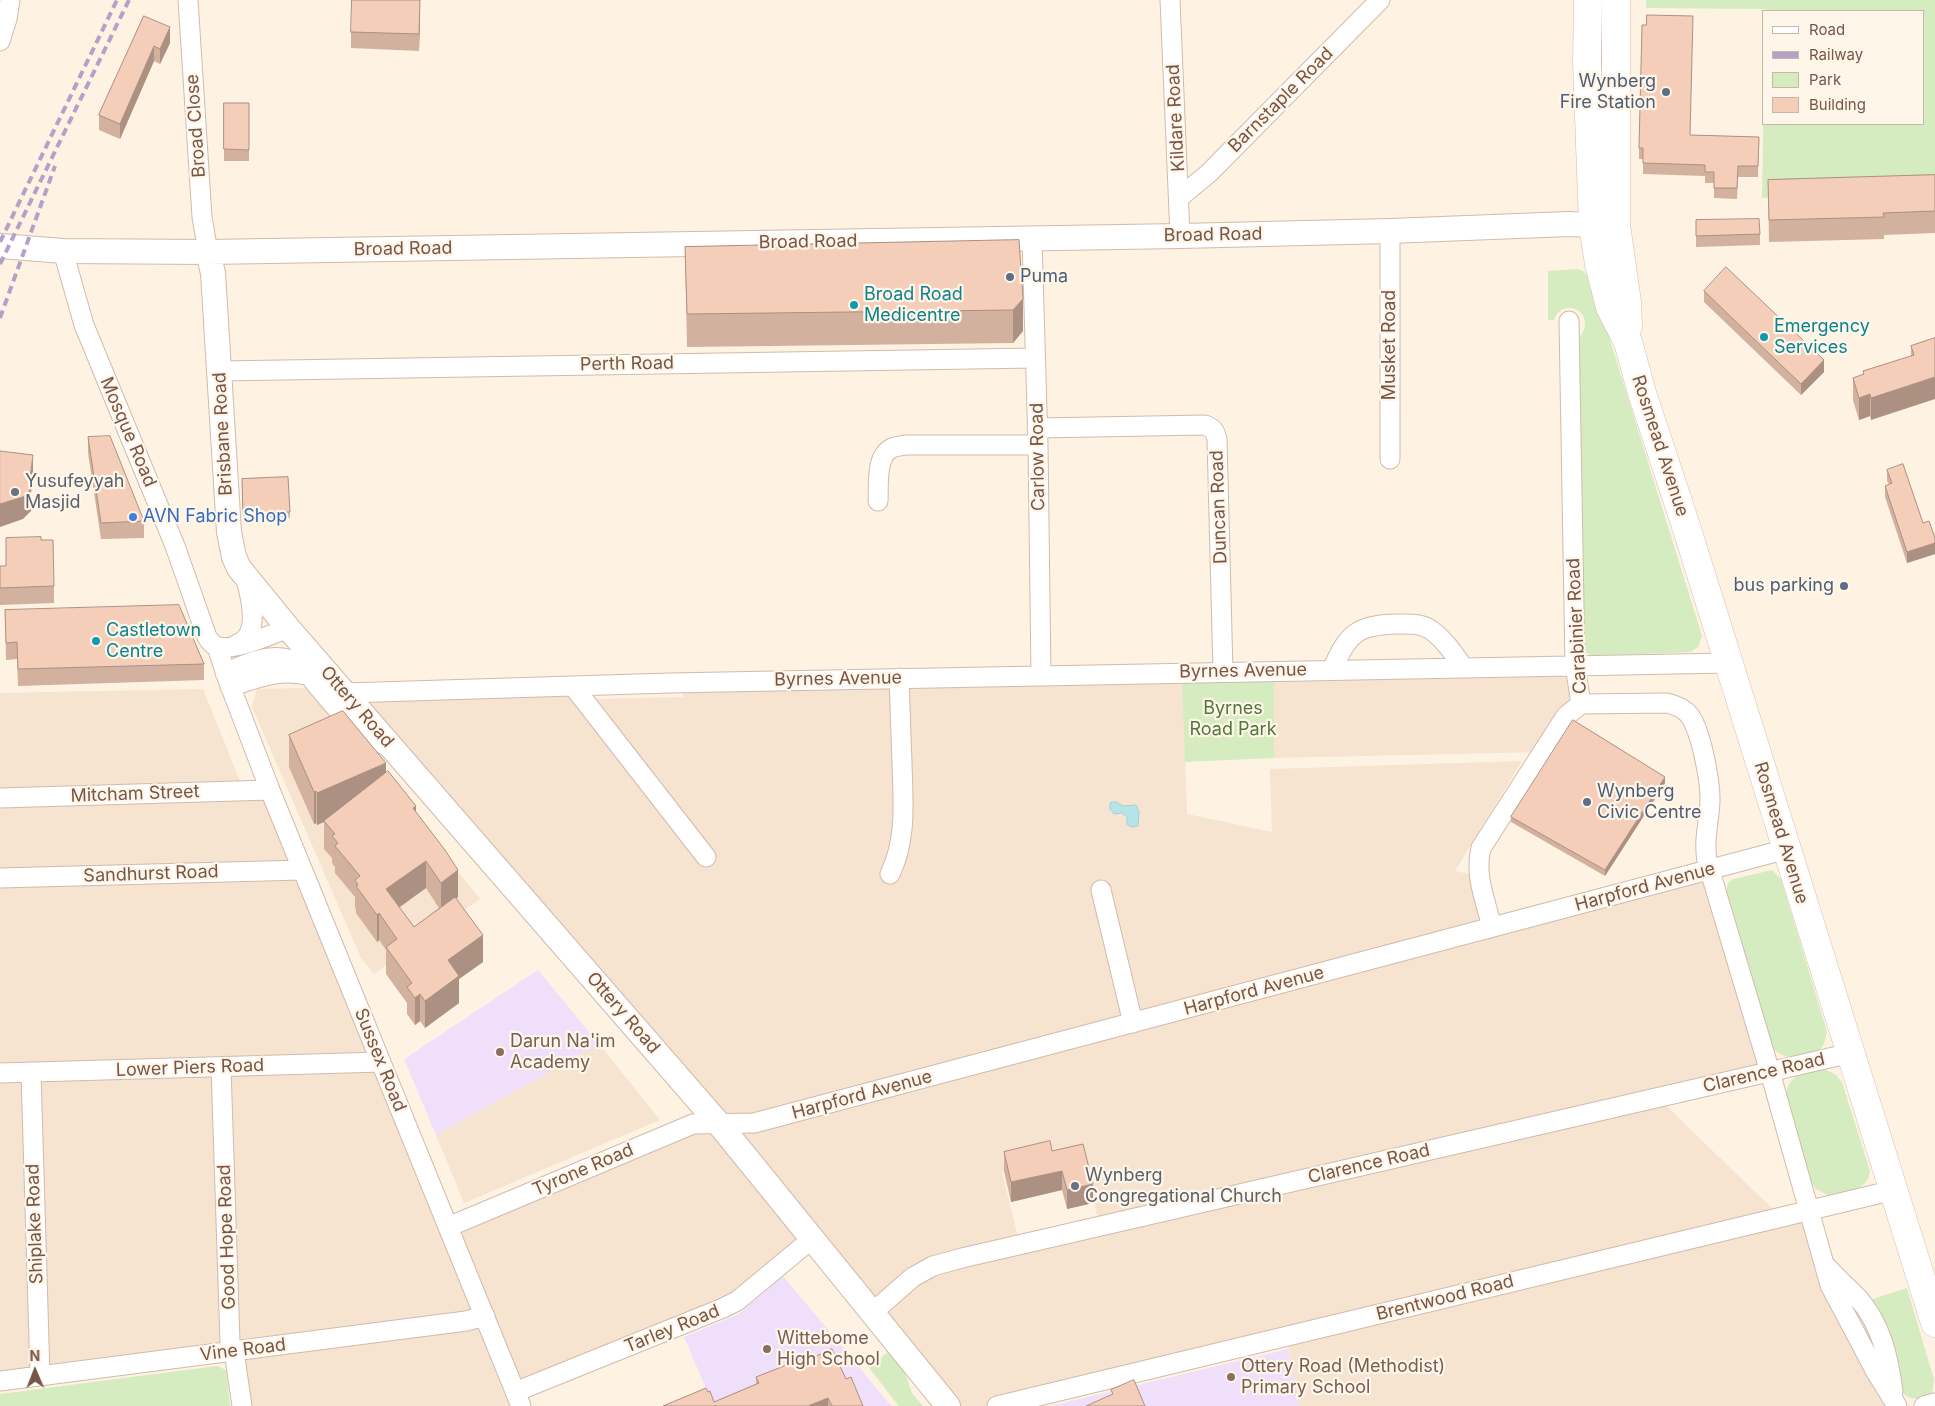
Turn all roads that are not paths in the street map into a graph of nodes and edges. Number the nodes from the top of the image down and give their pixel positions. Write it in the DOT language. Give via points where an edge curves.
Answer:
graph roads {
  1 [pos="10,0"];
  2 [pos="188,0"];
  3 [pos="1170,0"];
  4 [pos="1380,0"];
  5 [pos="1588,0"];
  6 [pos="1616,0"];
  7 [pos="0,42"];
  8 [pos="1180,197"];
  9 [pos="1604,226"];
  10 [pos="1390,231"];
  11 [pos="1180,236"];
  12 [pos="1032,238"];
  13 [pos="0,246"];
  14 [pos="64,250"];
  15 [pos="208,252"];
  16 [pos="1569,321"];
  17 [pos="1035,358"];
  18 [pos="219,371"];
  19 [pos="1038,436"];
  20 [pos="1390,459"];
  21 [pos="878,501"];
  22 [pos="246,577"];
  23 [pos="179,610"];
  24 [pos="198,610"];
  25 [pos="288,628"];
  26 [pos="236,646"];
  27 [pos="217,647"];
  28 [pos="1728,663"];
  29 [pos="1575,665"];
  30 [pos="1463,667"];
  31 [pos="1332,670"];
  32 [pos="1223,672"];
  33 [pos="1041,675"];
  34 [pos="899,678"];
  35 [pos="228,680"];
  36 [pos="573,686"];
  37 [pos="345,692"];
  38 [pos="1581,704"];
  39 [pos="394,749"];
  40 [pos="270,790"];
  41 [pos="0,798"];
  42 [pos="1787,849"];
  43 [pos="706,857"];
  44 [pos="1711,869"];
  45 [pos="302,870"];
  46 [pos="890,874"];
  47 [pos="0,878"];
  48 [pos="1101,890"];
  49 [pos="1492,927"];
  50 [pos="1133,1023"];
  51 [pos="1851,1053"];
  52 [pos="381,1062"];
  53 [pos="222,1067"];
  54 [pos="31,1072"];
  55 [pos="1770,1072"];
  56 [pos="0,1073"];
  57 [pos="720,1124"];
  58 [pos="1894,1190"];
  59 [pos="1810,1210"];
  60 [pos="448,1227"];
  61 [pos="813,1238"];
  62 [pos="873,1312"];
  63 [pos="485,1316"];
  64 [pos="1935,1323"];
  65 [pos="234,1351"];
  66 [pos="40,1376"];
  67 [pos="0,1381"];
  68 [pos="518,1399"];
  69 [pos="1896,1403"];
  70 [pos="1935,1403"];
  71 [pos="242,1406"];
  72 [pos="948,1406"];
  73 [pos="997,1406"];
  74 [pos="1924,1406"];
  1 -- 7 [label="street"];
  2 -- 15 [label="street, Broad Close" via="202,217"];
  3 -- 8 [label="street, Kildare Road"];
  4 -- 8 [label="street, Barnstaple Road" via="1209,173"];
  5 -- 9 [label="main road, Rosmead Avenue" via="1587,62"];
  6 -- 9 [label="main road, Rosmead Avenue"];
  8 -- 11 [label="street, Kildare Road"];
  9 -- 10 [label="street, Broad Road" via="1569,224"];
  9 -- 28 [label="main road, Rosmead Avenue" via="1610,307 1628,342"];
  10 -- 11 [label="street, Broad Road"];
  10 -- 20 [label="street, Musket Road"];
  11 -- 12 [label="street, Broad Road"];
  12 -- 15 [label="street, Broad Road"];
  12 -- 17 [label="street, Carlow Road"];
  13 -- 14 [label="street, Broad Road"];
  14 -- 15 [label="street, Broad Road"];
  14 -- 24 [label="street, Mosque Road" via="84,325"];
  15 -- 18 [label="street, Brisbane Road" via="213,273"];
  16 -- 29 [label="street, Carabinier Road"];
  17 -- 18 [label="street, Perth Road"];
  17 -- 19 [label="street, Carlow Road"];
  18 -- 22 [label="street, Brisbane Road" via="231,545 236,562"];
  19 -- 21 [label="street, Duncan Road" via="893,447 881,462"];
  19 -- 32 [label="street, Duncan Road" via="1205,425 1215,432"];
  19 -- 33 [label="street, Carlow Road"];
  22 -- 25 [label="street, Brisbane Road"];
  22 -- 26 [label="street" via="252,602 252,621 247,638"];
  23 -- 24 [label="street"];
  24 -- 27 [label="street, Mosque Road" via="207,637"];
  25 -- 26 [label="street"];
  25 -- 37 [label="street, Ottery Road"];
  26 -- 27 [label="street"];
  27 -- 35 [label="street, Mosque Road"];
  28 -- 29 [label="street, Byrnes Avenue"];
  28 -- 42 [label="main road, Rosmead Avenue"];
  29 -- 30 [label="street, Byrnes Avenue"];
  29 -- 38 [label="street, Carabinier Road"];
  30 -- 31 [label="street, Byrnes Avenue"];
  30 -- 31 [label="street, Byrnes Avenue" via="1429,628 1414,624 1377,624 1351,636 1340,650"];
  31 -- 32 [label="street, Byrnes Avenue"];
  32 -- 33 [label="street, Byrnes Avenue"];
  33 -- 34 [label="street, Byrnes Avenue"];
  34 -- 36 [label="street, Byrnes Avenue"];
  34 -- 46 [label="street" via="904,816 901,841"];
  35 -- 39 [label="street" via="259,660 284,657 298,663 359,730"];
  35 -- 40 [label="street, Sussex Road"];
  36 -- 37 [label="street, Byrnes Avenue"];
  36 -- 43 [label="street"];
  37 -- 39 [label="street, Ottery Road"];
  38 -- 44 [label="street" via="1667,703 1680,707 1690,716 1709,774 1705,849"];
  38 -- 49 [label="street, Carabinier Road" via="1566,716 1481,848 1479,875"];
  39 -- 57 [label="street, Ottery Road"];
  40 -- 41 [label="street, Mitcham Street"];
  40 -- 45 [label="street, Sussex Road"];
  42 -- 44 [label="street, Harpford Avenue"];
  42 -- 51 [label="main road, Rosmead Avenue"];
  44 -- 49 [label="street, Harpford Avenue"];
  44 -- 55 [label="street"];
  45 -- 47 [label="street, Sandhurst Road"];
  45 -- 52 [label="street, Sussex Road"];
  48 -- 50 [label="street"];
  49 -- 50 [label="street, Harpford Avenue"];
  50 -- 57 [label="street, Harpford Avenue" via="754,1123"];
  51 -- 55 [label="street, Clarence Road"];
  51 -- 58 [label="main road, Rosmead Avenue"];
  52 -- 53 [label="street, Lower Piers Road"];
  52 -- 60 [label="street, Sussex Road"];
  53 -- 54 [label="street, Lower Piers Road"];
  53 -- 65 [label="street, Good Hope Road" via="230,1342"];
  54 -- 56 [label="street, Lower Piers Road"];
  54 -- 66 [label="street, Shiplake Road"];
  55 -- 59 [label="street"];
  55 -- 62 [label="street, Clarence Road" via="962,1258 933,1266 913,1277"];
  57 -- 60 [label="street, Tyrone Road" via="693,1124"];
  57 -- 61 [label="street, Ottery Road"];
  58 -- 59 [label="street, Brentwood Road"];
  58 -- 64 [label="main road, Rosmead Avenue"];
  59 -- 69 [label="street" via="1826,1266 1859,1300 1880,1333"];
  59 -- 73 [label="street, Brentwood Road"];
  60 -- 63 [label="street, Sussex Road"];
  61 -- 62 [label="street, Ottery Road"];
  61 -- 68 [label="street, Tarley Road" via="737,1300"];
  62 -- 72 [label="street, Ottery Road"];
  63 -- 65 [label="street, Vine Road"];
  63 -- 68 [label="street, Sussex Road"];
  65 -- 66 [label="street, Vine Road"];
  65 -- 71 [label="street, Good Hope Road"];
  66 -- 67 [label="street, Vine Road"];
  70 -- 74 [label="street"];
}
